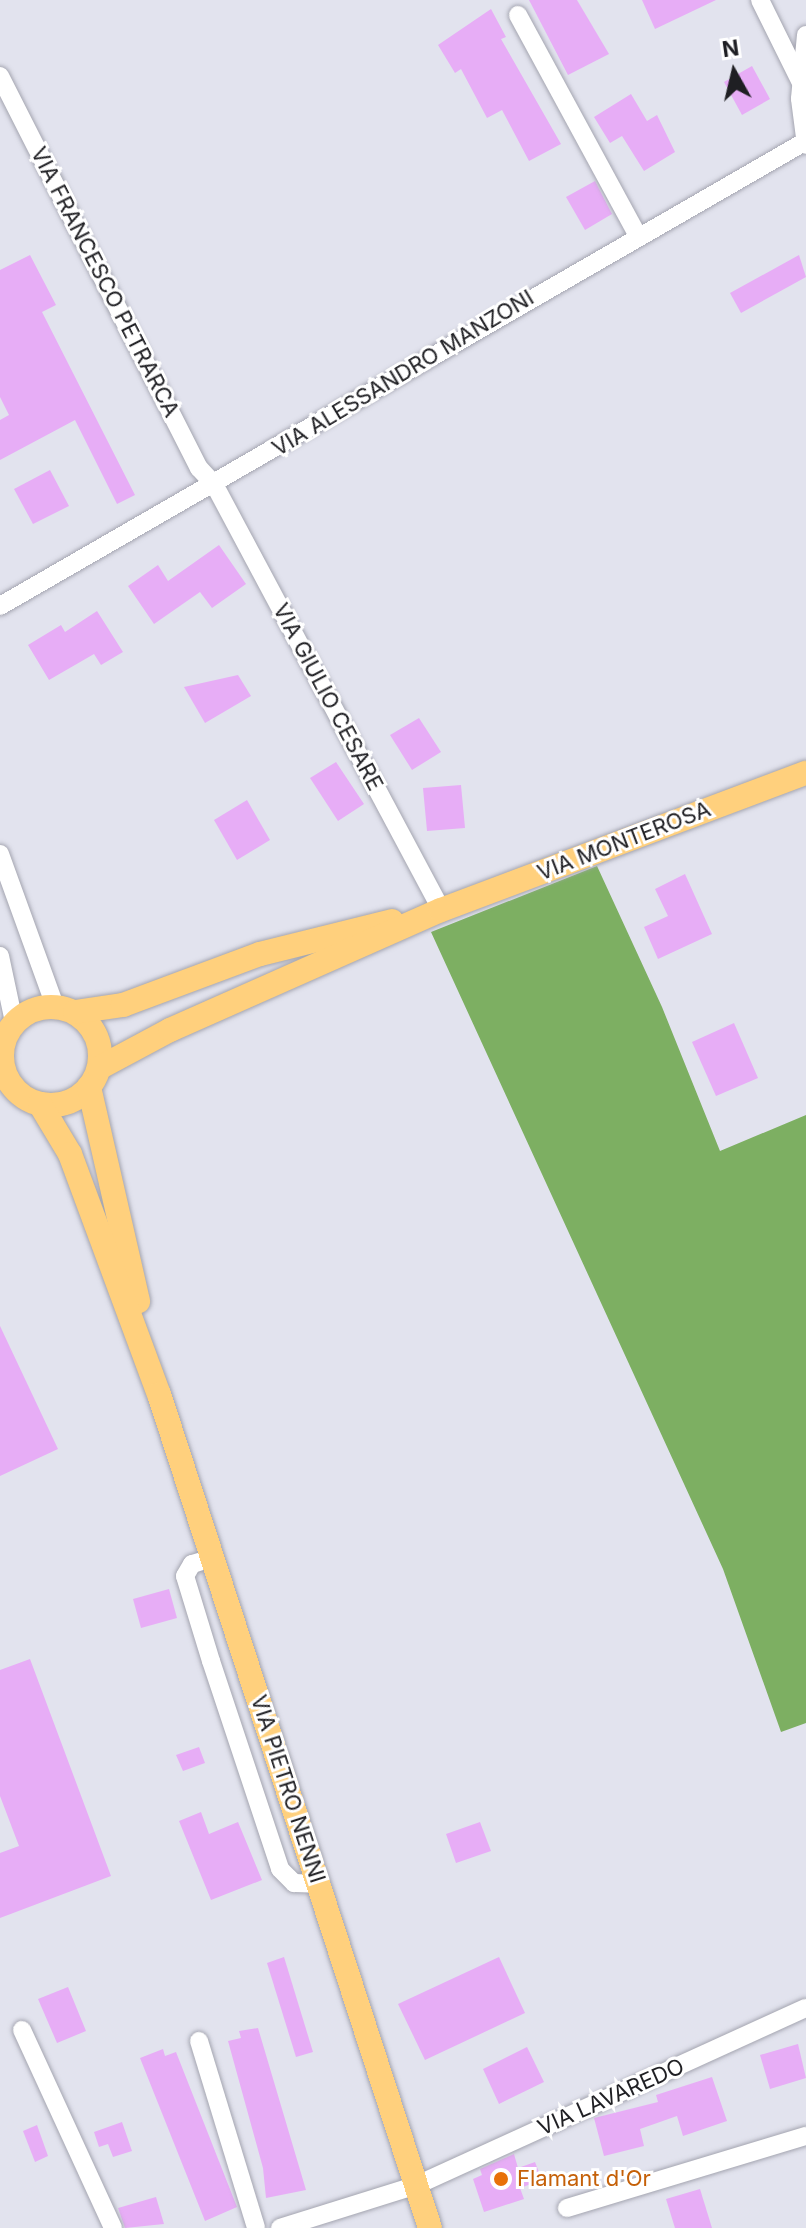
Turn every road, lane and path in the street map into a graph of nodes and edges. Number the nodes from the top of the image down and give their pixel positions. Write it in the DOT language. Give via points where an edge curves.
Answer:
graph roads {
  1 [pos="760,0"];
  2 [pos="518,15"];
  3 [pos="806,35"];
  4 [pos="0,76"];
  5 [pos="801,83"];
  6 [pos="805,143"];
  7 [pos="637,234"];
  8 [pos="214,484"];
  9 [pos="0,606"];
  10 [pos="806,773"];
  11 [pos="0,854"];
  12 [pos="441,910"];
  13 [pos="0,956"];
  14 [pos="65,1009"];
  15 [pos="6,1036"];
  16 [pos="94,1078"];
  17 [pos="9,1094"];
  18 [pos="40,1104"];
  19 [pos="159,1394"];
  20 [pos="806,2008"];
  21 [pos="22,2030"];
  22 [pos="199,2041"];
  23 [pos="806,2136"];
  24 [pos="417,2185"];
  25 [pos="567,2208"];
  26 [pos="113,2228"];
  27 [pos="256,2228"];
  28 [pos="280,2228"];
  29 [pos="430,2228"];
  1 -- 5 [label="street"];
  2 -- 7 [label="street"];
  3 -- 5 [label="street"];
  4 -- 8 [label="street, VIA FRANCESCO PETRARCA" via="199,468"];
  5 -- 6 [label="street"];
  6 -- 7 [label="street, VIA ALESSANDRO MANZONI"];
  7 -- 8 [label="street, VIA ALESSANDRO MANZONI"];
  8 -- 9 [label="street, VIA ALESSANDRO MANZONI"];
  8 -- 12 [label="street, VIA GIULIO CESARE"];
  10 -- 12 [label="main road, VIA MONTEROSA"];
  11 -- 14 [label="street"];
  12 -- 14 [label="main road, VIA MONTEROSA" via="260,954 123,1005"];
  12 -- 16 [label="main road, VIA MONTEROSA" via="130,1049"];
  13 -- 15 [label="street"];
  14 -- 15 [label="main road" via="32,1009"];
  14 -- 16 [label="main road" via="90,1024 100,1044"];
  15 -- 17 [label="main road"];
  16 -- 18 [label="main road" via="58,1105"];
  16 -- 19 [label="main road, VIA PIETRO NENNI"];
  17 -- 18 [label="main road"];
  18 -- 19 [label="main road, VIA PIETRO NENNI" via="70,1154"];
  19 -- 24 [label="main road, VIA PIETRO NENNI"];
  20 -- 24 [label="street, VIA LAVAREDO"];
  21 -- 26 [label="street"];
  22 -- 27 [label="street"];
  23 -- 25 [label="street"];
  24 -- 28 [label="street, VIA LAVAREDO"];
  24 -- 29 [label="main road, VIA PIETRO NENNI"];
}
